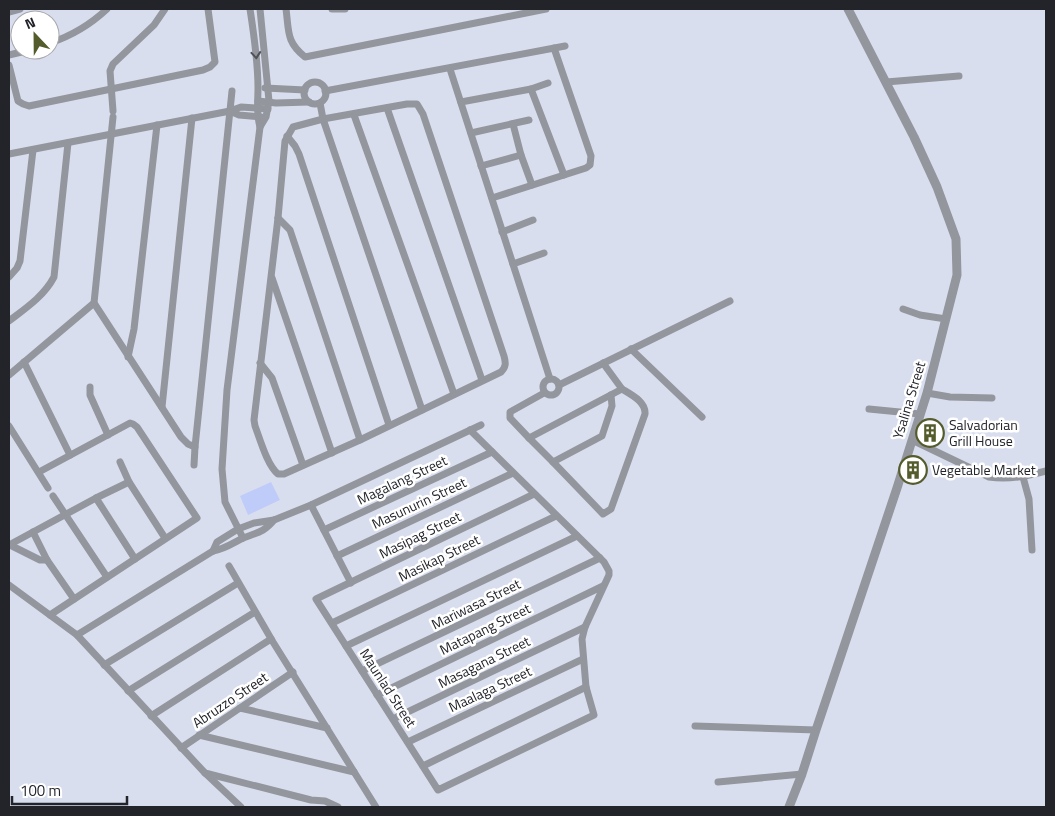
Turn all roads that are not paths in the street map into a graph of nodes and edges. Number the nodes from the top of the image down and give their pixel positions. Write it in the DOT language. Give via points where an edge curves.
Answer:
graph roads {
  1 [pos="20,9"];
  2 [pos="107,9"];
  3 [pos="165,9"];
  4 [pos="208,9"];
  5 [pos="250,9"];
  6 [pos="260,9"];
  7 [pos="286,9"];
  8 [pos="332,9"];
  9 [pos="345,9"];
  10 [pos="546,9"];
  11 [pos="848,9"];
  12 [pos="534,10"];
  13 [pos="9,12"];
  14 [pos="60,38"];
  15 [pos="565,46"];
  16 [pos="554,48"];
  17 [pos="9,65"];
  18 [pos="450,69"];
  19 [pos="959,76"];
  20 [pos="886,82"];
  21 [pos="548,83"];
  22 [pos="113,88"];
  23 [pos="258,88"];
  24 [pos="269,88"];
  25 [pos="531,89"];
  26 [pos="305,90"];
  27 [pos="232,91"];
  28 [pos="325,91"];
  29 [pos="309,102"];
  30 [pos="461,102"];
  31 [pos="320,103"];
  32 [pos="257,104"];
  33 [pos="268,105"];
  34 [pos="387,108"];
  35 [pos="230,111"];
  36 [pos="354,114"];
  37 [pos="257,116"];
  38 [pos="266,117"];
  39 [pos="192,118"];
  40 [pos="323,119"];
  41 [pos="528,120"];
  42 [pos="513,124"];
  43 [pos="157,125"];
  44 [pos="260,127"];
  45 [pos="471,133"];
  46 [pos="111,134"];
  47 [pos="287,136"];
  48 [pos="68,143"];
  49 [pos="33,150"];
  50 [pos="9,154"];
  51 [pos="521,155"];
  52 [pos="481,166"];
  53 [pos="564,175"];
  54 [pos="532,185"];
  55 [pos="492,198"];
  56 [pos="278,218"];
  57 [pos="534,220"];
  58 [pos="502,232"];
  59 [pos="544,253"];
  60 [pos="513,264"];
  61 [pos="271,274"];
  62 [pos="9,277"];
  63 [pos="730,300"];
  64 [pos="94,303"];
  65 [pos="903,309"];
  66 [pos="946,319"];
  67 [pos="9,321"];
  68 [pos="631,349"];
  69 [pos="128,357"];
  70 [pos="24,362"];
  71 [pos="260,363"];
  72 [pos="603,363"];
  73 [pos="9,375"];
  74 [pos="550,379"];
  75 [pos="482,380"];
  76 [pos="559,385"];
  77 [pos="90,387"];
  78 [pos="622,389"];
  79 [pos="544,392"];
  80 [pos="927,393"];
  81 [pos="454,394"];
  82 [pos="611,395"];
  83 [pos="992,398"];
  84 [pos="162,407"];
  85 [pos="869,408"];
  86 [pos="422,410"];
  87 [pos="920,414"];
  88 [pos="702,417"];
  89 [pos="389,425"];
  90 [pos="481,425"];
  91 [pos="9,426"];
  92 [pos="470,430"];
  93 [pos="108,435"];
  94 [pos="529,438"];
  95 [pos="360,440"];
  96 [pos="912,440"];
  97 [pos="195,448"];
  98 [pos="492,452"];
  99 [pos="332,453"];
  100 [pos="70,455"];
  101 [pos="120,462"];
  102 [pos="553,462"];
  103 [pos="194,465"];
  104 [pos="303,465"];
  105 [pos="1046,471"];
  106 [pos="39,472"];
  107 [pos="513,473"];
  108 [pos="1023,477"];
  109 [pos="129,482"];
  110 [pos="48,488"];
  111 [pos="534,494"];
  112 [pos="53,496"];
  113 [pos="96,498"];
  114 [pos="310,505"];
  115 [pos="65,514"];
  116 [pos="556,516"];
  117 [pos="274,520"];
  118 [pos="238,529"];
  119 [pos="324,530"];
  120 [pos="33,532"];
  121 [pos="577,536"];
  122 [pos="165,538"];
  123 [pos="243,538"];
  124 [pos="9,545"];
  125 [pos="1032,550"];
  126 [pos="213,551"];
  127 [pos="337,556"];
  128 [pos="600,558"];
  129 [pos="135,559"];
  130 [pos="48,560"];
  131 [pos="229,566"];
  132 [pos="106,577"];
  133 [pos="238,583"];
  134 [pos="350,583"];
  135 [pos="9,585"];
  136 [pos="603,586"];
  137 [pos="74,599"];
  138 [pos="316,599"];
  139 [pos="255,612"];
  140 [pos="50,615"];
  141 [pos="332,623"];
  142 [pos="585,627"];
  143 [pos="77,635"];
  144 [pos="271,638"];
  145 [pos="346,646"];
  146 [pos="583,659"];
  147 [pos="104,665"];
  148 [pos="293,672"];
  149 [pos="362,672"];
  150 [pos="586,687"];
  151 [pos="128,691"];
  152 [pos="377,695"];
  153 [pos="240,708"];
  154 [pos="151,716"];
  155 [pos="393,719"];
  156 [pos="695,726"];
  157 [pos="327,728"];
  158 [pos="816,730"];
  159 [pos="199,735"];
  160 [pos="408,742"];
  161 [pos="181,748"];
  162 [pos="423,766"];
  163 [pos="354,772"];
  164 [pos="205,773"];
  165 [pos="802,774"];
  166 [pos="718,782"];
  167 [pos="241,807"];
  168 [pos="338,807"];
  169 [pos="376,807"];
  170 [pos="789,807"];
  1 -- 13 [label="street"];
  2 -- 14 [label="street" via="81,29"];
  3 -- 22 [label="street" via="154,25 114,64 110,71"];
  4 -- 22 [label="street" via="214,65 204,70"];
  5 -- 23 [label="street, one-way"];
  6 -- 24 [label="street"];
  7 -- 12 [label="street" via="293,47 304,57"];
  8 -- 9 [label="street"];
  10 -- 12 [label="street"];
  11 -- 20 [label="street, Ysalina Street"];
  15 -- 16 [label="street"];
  16 -- 18 [label="street"];
  16 -- 53 [label="street" via="591,156 590,165 586,168"];
  17 -- 22 [label="street" via="18,101 29,106"];
  18 -- 28 [label="street"];
  18 -- 30 [label="street"];
  19 -- 20 [label="street"];
  20 -- 66 [label="street, Ysalina Street" via="937,187 956,239 957,275"];
  21 -- 25 [label="street"];
  22 -- 46 [label="street"];
  23 -- 24 [label="street"];
  23 -- 32 [label="street"];
  24 -- 26 [label="street"];
  24 -- 33 [label="street"];
  25 -- 30 [label="street"];
  25 -- 53 [label="street"];
  26 -- 28 [label="street" via="315,83 322,85"];
  26 -- 29 [label="street"];
  27 -- 35 [label="street"];
  28 -- 31 [label="street" via="325,98"];
  29 -- 31 [label="street"];
  29 -- 33 [label="street"];
  30 -- 45 [label="street"];
  31 -- 40 [label="street"];
  32 -- 33 [label="street"];
  32 -- 35 [label="street"];
  32 -- 37 [label="street"];
  33 -- 38 [label="street"];
  34 -- 36 [label="street"];
  34 -- 75 [label="street"];
  34 -- 75 [label="street" via="416,104 423,114 506,363 501,372"];
  35 -- 37 [label="street"];
  35 -- 39 [label="street"];
  35 -- 97 [label="street"];
  36 -- 40 [label="street"];
  36 -- 81 [label="street"];
  37 -- 38 [label="street"];
  37 -- 44 [label="street"];
  38 -- 44 [label="street"];
  39 -- 43 [label="street"];
  39 -- 84 [label="street"];
  40 -- 47 [label="street" via="293,127"];
  40 -- 86 [label="street"];
  41 -- 42 [label="street"];
  42 -- 45 [label="street"];
  42 -- 51 [label="street"];
  43 -- 46 [label="street"];
  43 -- 69 [label="street"];
  44 -- 118 [label="street" via="228,390 222,468 225,502"];
  45 -- 52 [label="street"];
  46 -- 48 [label="street"];
  46 -- 64 [label="street"];
  47 -- 56 [label="street"];
  47 -- 89 [label="street" via="299,154"];
  48 -- 49 [label="street"];
  48 -- 67 [label="street" via="54,277 42,295"];
  49 -- 50 [label="street"];
  49 -- 62 [label="street" via="20,261"];
  51 -- 52 [label="street"];
  51 -- 54 [label="street"];
  52 -- 55 [label="street"];
  53 -- 54 [label="street"];
  54 -- 55 [label="street"];
  55 -- 58 [label="street"];
  56 -- 61 [label="street"];
  56 -- 95 [label="street" via="290,230"];
  57 -- 58 [label="street"];
  58 -- 60 [label="street"];
  59 -- 60 [label="street"];
  60 -- 74 [label="street"];
  61 -- 71 [label="street"];
  61 -- 99 [label="street"];
  63 -- 68 [label="street"];
  64 -- 69 [label="street"];
  64 -- 70 [label="street"];
  65 -- 66 [label="street" via="920,316"];
  66 -- 80 [label="street, Ysalina Street"];
  68 -- 72 [label="street"];
  68 -- 88 [label="street"];
  69 -- 84 [label="street"];
  70 -- 73 [label="street"];
  70 -- 100 [label="street"];
  71 -- 104 [label="street" via="272,378"];
  71 -- 104 [label="street" via="254,423 268,457 274,470 281,475"];
  72 -- 76 [label="street"];
  72 -- 78 [label="street"];
  74 -- 76 [label="street"];
  74 -- 79 [label="street" via="543,384"];
  75 -- 81 [label="street"];
  76 -- 79 [label="street" via="555,395 549,396"];
  77 -- 93 [label="street" via="90,395"];
  78 -- 82 [label="street"];
  78 -- 102 [label="street" via="646,409 611,509 603,514"];
  79 -- 94 [label="street" via="510,412 510,418"];
  80 -- 83 [label="street"];
  80 -- 87 [label="street, Ysalina Street"];
  81 -- 86 [label="street"];
  82 -- 94 [label="street"];
  82 -- 102 [label="street" via="612,406 602,436"];
  84 -- 97 [label="street" via="181,437"];
  85 -- 87 [label="street"];
  86 -- 89 [label="street"];
  87 -- 96 [label="street, Ysalina Street"];
  89 -- 95 [label="street"];
  90 -- 92 [label="street"];
  91 -- 106 [label="street"];
  92 -- 98 [label="street"];
  92 -- 114 [label="street"];
  93 -- 100 [label="street"];
  93 -- 122 [label="street" via="130,423 136,425 197,518"];
  94 -- 102 [label="street"];
  95 -- 99 [label="street"];
  96 -- 108 [label="street" via="989,476"];
  96 -- 158 [label="street, Ysalina Street"];
  97 -- 103 [label="street"];
  98 -- 107 [label="street"];
  98 -- 119 [label="street, Magalang Street"];
  99 -- 104 [label="street"];
  100 -- 106 [label="street"];
  101 -- 109 [label="street"];
  105 -- 108 [label="street"];
  106 -- 110 [label="street"];
  107 -- 111 [label="street"];
  107 -- 127 [label="street, Masunurin Street"];
  108 -- 125 [label="street" via="1029,500"];
  109 -- 113 [label="street"];
  109 -- 122 [label="street"];
  111 -- 116 [label="street"];
  111 -- 134 [label="street, Masipag Street"];
  112 -- 115 [label="street"];
  113 -- 115 [label="street"];
  113 -- 129 [label="street"];
  114 -- 117 [label="street"];
  114 -- 119 [label="street"];
  115 -- 120 [label="street"];
  115 -- 132 [label="street"];
  116 -- 121 [label="street"];
  116 -- 141 [label="street, Masikap Street"];
  117 -- 118 [label="street"];
  117 -- 123 [label="street" via="260,533"];
  118 -- 123 [label="street"];
  118 -- 126 [label="street" via="217,542"];
  119 -- 127 [label="street"];
  120 -- 124 [label="street"];
  120 -- 130 [label="street"];
  121 -- 128 [label="street"];
  121 -- 145 [label="street, Mariwasa Street"];
  122 -- 129 [label="street"];
  123 -- 126 [label="street" via="222,550"];
  124 -- 130 [label="street" via="40,560"];
  126 -- 143 [label="street"];
  127 -- 134 [label="street"];
  128 -- 136 [label="street" via="608,571 608,580"];
  128 -- 149 [label="street, Mariwasa Street"];
  129 -- 132 [label="street"];
  130 -- 137 [label="street"];
  131 -- 133 [label="street"];
  132 -- 137 [label="street"];
  133 -- 139 [label="street"];
  133 -- 147 [label="street"];
  134 -- 138 [label="street, Masipag Street"];
  135 -- 140 [label="street"];
  136 -- 142 [label="street"];
  136 -- 152 [label="street, Matapang Street"];
  137 -- 140 [label="street"];
  138 -- 141 [label="street, Maunlad Street"];
  139 -- 144 [label="street"];
  139 -- 151 [label="street"];
  140 -- 143 [label="street"];
  141 -- 145 [label="street, Maunlad Street"];
  142 -- 146 [label="street"];
  142 -- 155 [label="street, Masagana Street"];
  143 -- 147 [label="street"];
  144 -- 148 [label="street"];
  144 -- 154 [label="street"];
  145 -- 149 [label="street, Maunlad Street"];
  146 -- 150 [label="street"];
  146 -- 160 [label="street, Maalaga Street"];
  147 -- 151 [label="street"];
  148 -- 153 [label="street, Abruzzo Street"];
  148 -- 157 [label="street"];
  149 -- 152 [label="street, Maunlad Street"];
  150 -- 162 [label="street"];
  150 -- 162 [label="street, Maunlad Street" via="594,715 438,790"];
  151 -- 154 [label="street"];
  152 -- 155 [label="street, Maunlad Street"];
  153 -- 157 [label="street"];
  153 -- 159 [label="street, Abruzzo Street"];
  154 -- 161 [label="street"];
  155 -- 160 [label="street, Maunlad Street"];
  156 -- 158 [label="street"];
  157 -- 163 [label="street"];
  158 -- 165 [label="street, Ysalina Street"];
  159 -- 161 [label="street, Abruzzo Street"];
  159 -- 163 [label="street"];
  160 -- 162 [label="street, Maunlad Street"];
  161 -- 164 [label="street"];
  163 -- 169 [label="street"];
  164 -- 167 [label="street"];
  164 -- 168 [label="street" via="325,801"];
  165 -- 166 [label="street"];
  165 -- 170 [label="street, Ysalina Street"];
}
